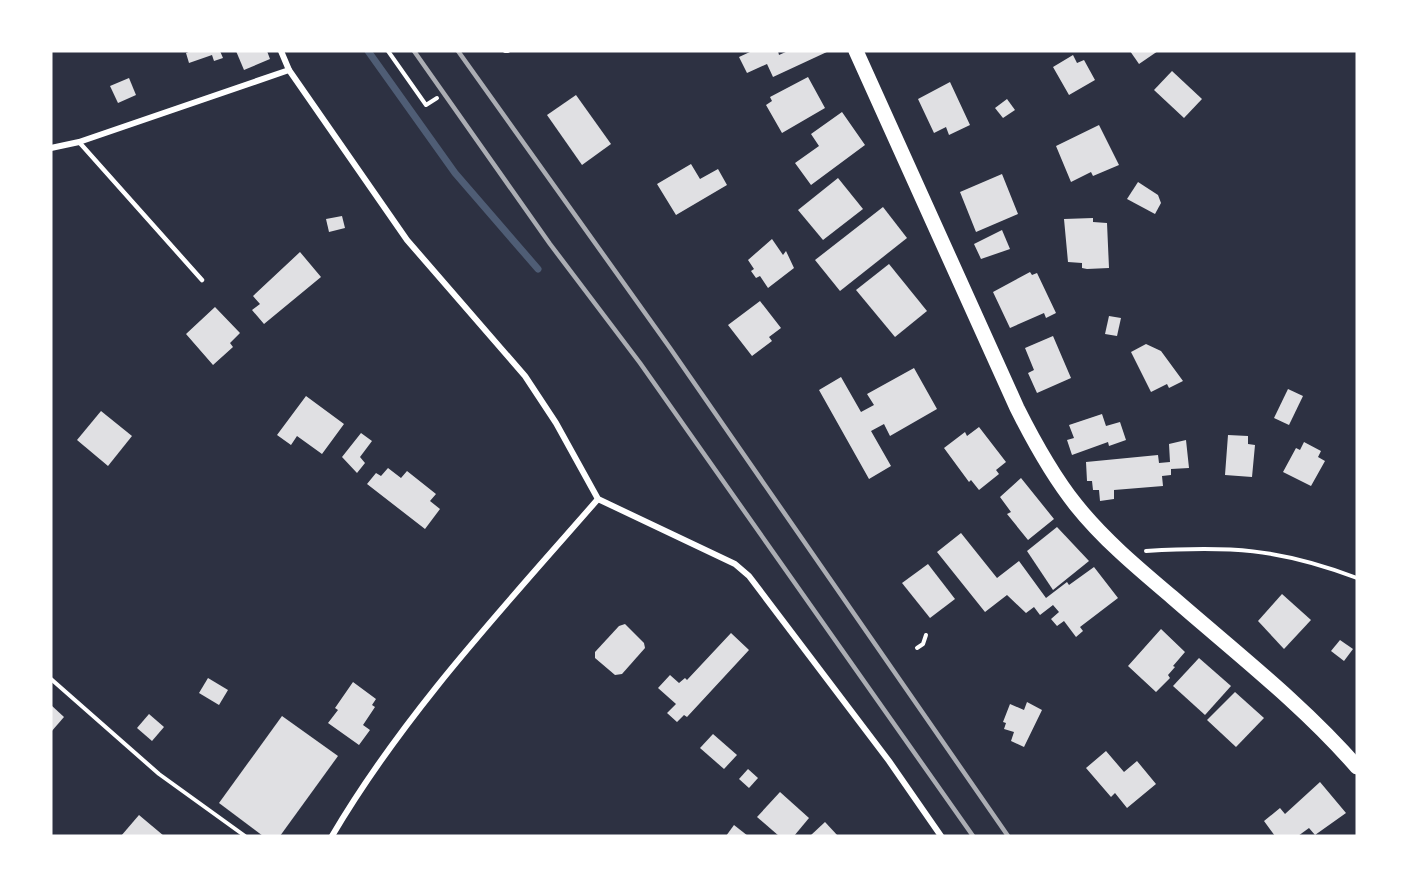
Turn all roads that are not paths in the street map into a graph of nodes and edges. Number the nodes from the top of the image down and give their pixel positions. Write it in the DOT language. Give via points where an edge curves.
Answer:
graph roads {
  1 [pos="281,51"];
  2 [pos="856,51"];
  3 [pos="289,70"];
  4 [pos="79,142"];
  5 [pos="51,148"];
  6 [pos="202,280"];
  7 [pos="598,499"];
  8 [pos="1357,767"];
  9 [pos="332,836"];
  10 [pos="941,836"];
  1 -- 3 [label="street"];
  2 -- 8 [label="main road" via="1017,408 1040,453 1077,507 1125,555 1333,739"];
  3 -- 4 [label="street"];
  3 -- 7 [label="street" via="407,240 525,376"];
  4 -- 5 [label="street"];
  4 -- 6 [label="lane"];
  7 -- 9 [label="street" via="437,684"];
  7 -- 10 [label="street" via="735,564 749,576"];
}
